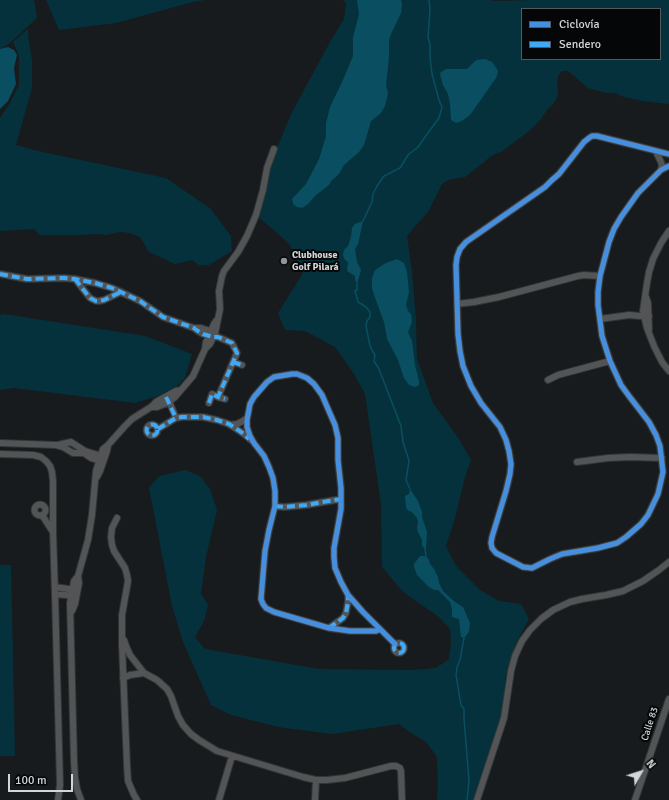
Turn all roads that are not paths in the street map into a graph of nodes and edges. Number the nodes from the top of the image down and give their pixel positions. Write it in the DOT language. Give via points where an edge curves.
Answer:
graph roads {
  1 [pos="274,149"];
  2 [pos="656,152"];
  3 [pos="669,154"];
  4 [pos="669,166"];
  5 [pos="661,170"];
  6 [pos="669,231"];
  7 [pos="0,274"];
  8 [pos="600,276"];
  9 [pos="75,279"];
  10 [pos="121,292"];
  11 [pos="457,304"];
  12 [pos="646,313"];
  13 [pos="600,319"];
  14 [pos="213,335"];
  15 [pos="233,358"];
  16 [pos="610,361"];
  17 [pos="242,365"];
  18 [pos="669,371"];
  19 [pos="548,380"];
  20 [pos="218,397"];
  21 [pos="168,399"];
  22 [pos="225,399"];
  23 [pos="209,403"];
  24 [pos="176,418"];
  25 [pos="247,418"];
  26 [pos="230,425"];
  27 [pos="158,429"];
  28 [pos="0,443"];
  29 [pos="254,443"];
  30 [pos="0,454"];
  31 [pos="662,458"];
  32 [pos="102,459"];
  33 [pos="578,462"];
  34 [pos="341,499"];
  35 [pos="275,506"];
  36 [pos="42,515"];
  37 [pos="116,518"];
  38 [pos="53,532"];
  39 [pos="669,562"];
  40 [pos="55,590"];
  41 [pos="74,593"];
  42 [pos="348,595"];
  43 [pos="329,628"];
  44 [pos="380,629"];
  45 [pos="122,632"];
  46 [pos="395,644"];
  47 [pos="144,673"];
  48 [pos="123,678"];
  49 [pos="669,699"];
  50 [pos="232,756"];
  51 [pos="316,780"];
  52 [pos="58,800"];
  53 [pos="81,800"];
  54 [pos="137,800"];
  55 [pos="218,800"];
  56 [pos="315,800"];
  57 [pos="402,800"];
  58 [pos="477,800"];
  59 [pos="635,800"];
  1 -- 14 [label="street" via="248,236 222,276 219,292 220,309"];
  2 -- 3 [label="street"];
  2 -- 5 [label="street" via="662,162"];
  2 -- 11 [label="street" via="597,136 588,138 545,187 466,242 460,249 456,265"];
  4 -- 5 [label="street"];
  5 -- 8 [label="street" via="638,193 614,229"];
  6 -- 12 [label="street" via="653,259 649,272 645,296 648,303"];
  7 -- 9 [label="street" via="27,279"];
  8 -- 11 [label="street" via="578,276 499,297"];
  8 -- 13 [label="street"];
  9 -- 10 [label="street"];
  9 -- 10 [label="street" via="90,298 96,301"];
  10 -- 14 [label="street" via="163,317 200,328"];
  11 -- 31 [label="street" via="463,366 481,403 500,427 509,451 510,474 491,543 496,553 523,567 532,568 562,554 598,548 626,537 641,524 658,494 662,482"];
  12 -- 13 [label="street"];
  12 -- 18 [label="street" via="649,333"];
  13 -- 16 [label="street"];
  14 -- 15 [label="street" via="232,343 237,353"];
  14 -- 21 [label="street" via="192,376 175,397"];
  15 -- 17 [label="street"];
  15 -- 20 [label="street"];
  16 -- 19 [label="street"];
  16 -- 31 [label="street" via="625,390 656,435"];
  20 -- 22 [label="street"];
  20 -- 23 [label="street" via="212,394"];
  21 -- 24 [label="street"];
  21 -- 32 [label="street" via="136,416 103,449"];
  24 -- 26 [label="street" via="203,417"];
  24 -- 27 [label="street"];
  25 -- 26 [label="street"];
  25 -- 29 [label="street" via="247,427"];
  25 -- 34 [label="street" via="250,404 261,388 274,377 297,374 314,384 322,395 335,425"];
  26 -- 29 [label="street"];
  28 -- 32 [label="street" via="56,445 71,442"];
  29 -- 35 [label="street" via="264,456 273,478"];
  30 -- 38 [label="street" via="41,457 50,466 53,481"];
  31 -- 33 [label="street" via="608,458"];
  32 -- 41 [label="street" via="96,478 90,530 78,576 79,583"];
  34 -- 35 [label="street" via="306,505"];
  34 -- 42 [label="street" via="334,557 335,568"];
  35 -- 43 [label="street" via="265,551 261,599 263,604 274,612"];
  36 -- 38 [label="street"];
  37 -- 45 [label="street" via="112,528 112,545 128,575 122,609"];
  38 -- 40 [label="street"];
  39 -- 58 [label="street" via="643,581 623,590 570,602 541,619 530,630 522,641 514,661 504,718"];
  40 -- 41 [label="street"];
  40 -- 52 [label="street" via="60,785"];
  41 -- 53 [label="street" via="70,603 74,760 75,778"];
  42 -- 43 [label="street" via="346,613"];
  42 -- 44 [label="street"];
  43 -- 44 [label="street" via="350,631"];
  44 -- 46 [label="street"];
  45 -- 47 [label="street" via="126,646"];
  45 -- 48 [label="street"];
  47 -- 48 [label="street"];
  47 -- 50 [label="street" via="167,689 178,716 192,734 217,751"];
  48 -- 54 [label="street" via="128,781"];
  49 -- 59 [label="street, Calle 83"];
  50 -- 51 [label="street"];
  50 -- 55 [label="street"];
  51 -- 56 [label="street"];
  51 -- 57 [label="street" via="345,778 396,766 401,771"];
}
